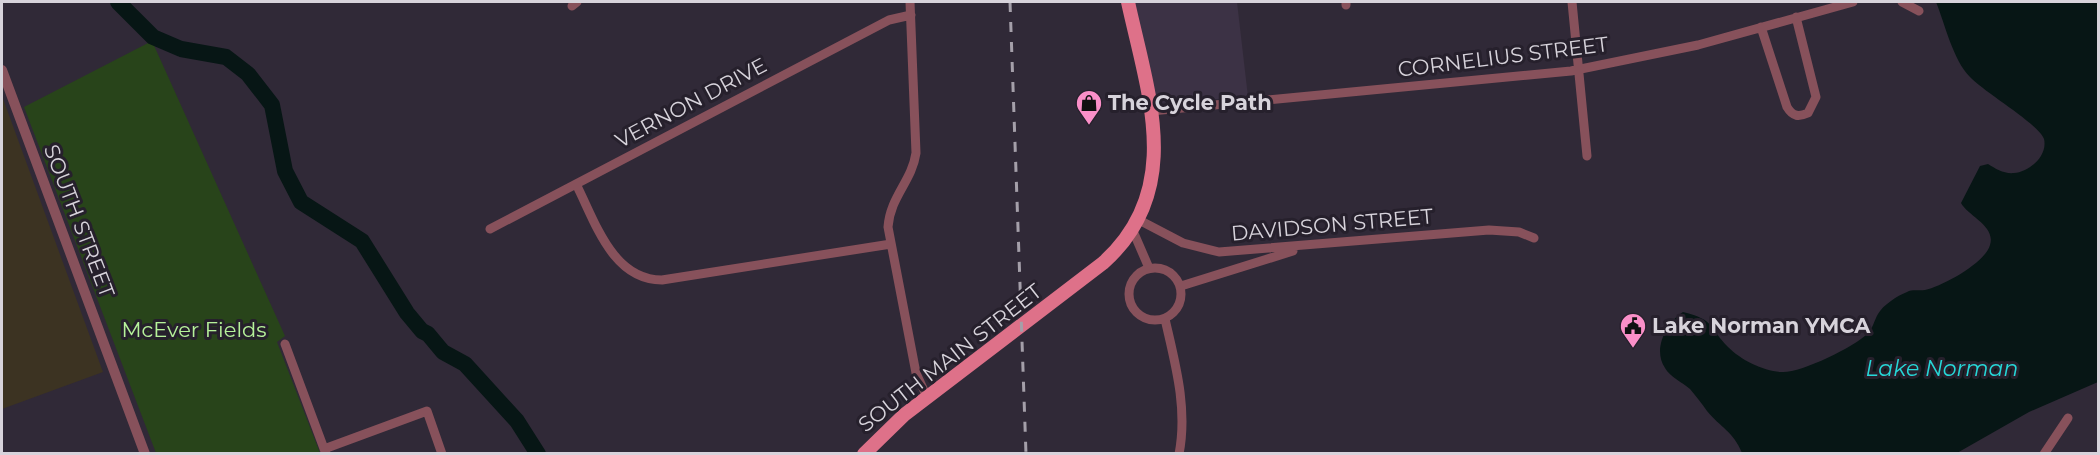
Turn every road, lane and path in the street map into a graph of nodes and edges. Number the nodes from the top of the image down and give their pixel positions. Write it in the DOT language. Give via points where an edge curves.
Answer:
graph roads {
  1 [pos="910,2"];
  2 [pos="1128,2"];
  3 [pos="1572,2"];
  4 [pos="1853,2"];
  5 [pos="1902,2"];
  6 [pos="1919,11"];
  7 [pos="911,15"];
  8 [pos="1796,17"];
  9 [pos="1761,27"];
  10 [pos="1579,69"];
  11 [pos="2,70"];
  12 [pos="1151,111"];
  13 [pos="1587,156"];
  14 [pos="576,184"];
  15 [pos="1136,226"];
  16 [pos="490,229"];
  17 [pos="1534,238"];
  18 [pos="891,243"];
  19 [pos="1312,245"];
  20 [pos="1149,268"];
  21 [pos="1181,286"];
  22 [pos="1165,319"];
  23 [pos="285,344"];
  24 [pos="927,397"];
  25 [pos="2068,418"];
  26 [pos="325,451"];
  27 [pos="145,453"];
  28 [pos="442,453"];
  29 [pos="864,453"];
  30 [pos="1179,453"];
  31 [pos="2044,453"];
  1 -- 7 [label="street"];
  2 -- 12 [label="main road, SOUTH MAIN STREET"];
  3 -- 10 [label="street"];
  4 -- 8 [label="street, CORNELIUS STREET"];
  5 -- 6 [label="street"];
  7 -- 14 [label="street, VERNON DRIVE" via="889,20"];
  7 -- 18 [label="street" via="916,153 913,167 891,205"];
  8 -- 9 [label="street, CORNELIUS STREET"];
  8 -- 9 [label="street" via="1816,97 1808,113 1801,116 1787,107"];
  9 -- 10 [label="street, CORNELIUS STREET" via="1698,45"];
  10 -- 12 [label="street, CORNELIUS STREET"];
  10 -- 13 [label="street"];
  11 -- 27 [label="street, SOUTH STREET"];
  12 -- 15 [label="main road, SOUTH MAIN STREET" via="1155,160 1150,192"];
  14 -- 16 [label="street, VERNON DRIVE"];
  14 -- 18 [label="street" via="619,262 643,278 662,280"];
  15 -- 19 [label="street, DAVIDSON STREET" via="1203,250"];
  15 -- 20 [label="street"];
  15 -- 24 [label="main road, SOUTH MAIN STREET" via="1112,256"];
  17 -- 19 [label="street, DAVIDSON STREET" via="1512,231 1489,230"];
  18 -- 24 [label="street" via="916,373"];
  19 -- 21 [label="street"];
  20 -- 21 [label="street" via="1172,273"];
  20 -- 22 [label="street" via="1132,281 1130,302 1144,318"];
  21 -- 22 [label="street" via="1179,306"];
  22 -- 30 [label="street" via="1181,394"];
  23 -- 26 [label="street"];
  24 -- 29 [label="main road, SOUTH MAIN STREET"];
  25 -- 31 [label="street"];
  26 -- 28 [label="street" via="427,411"];
}
